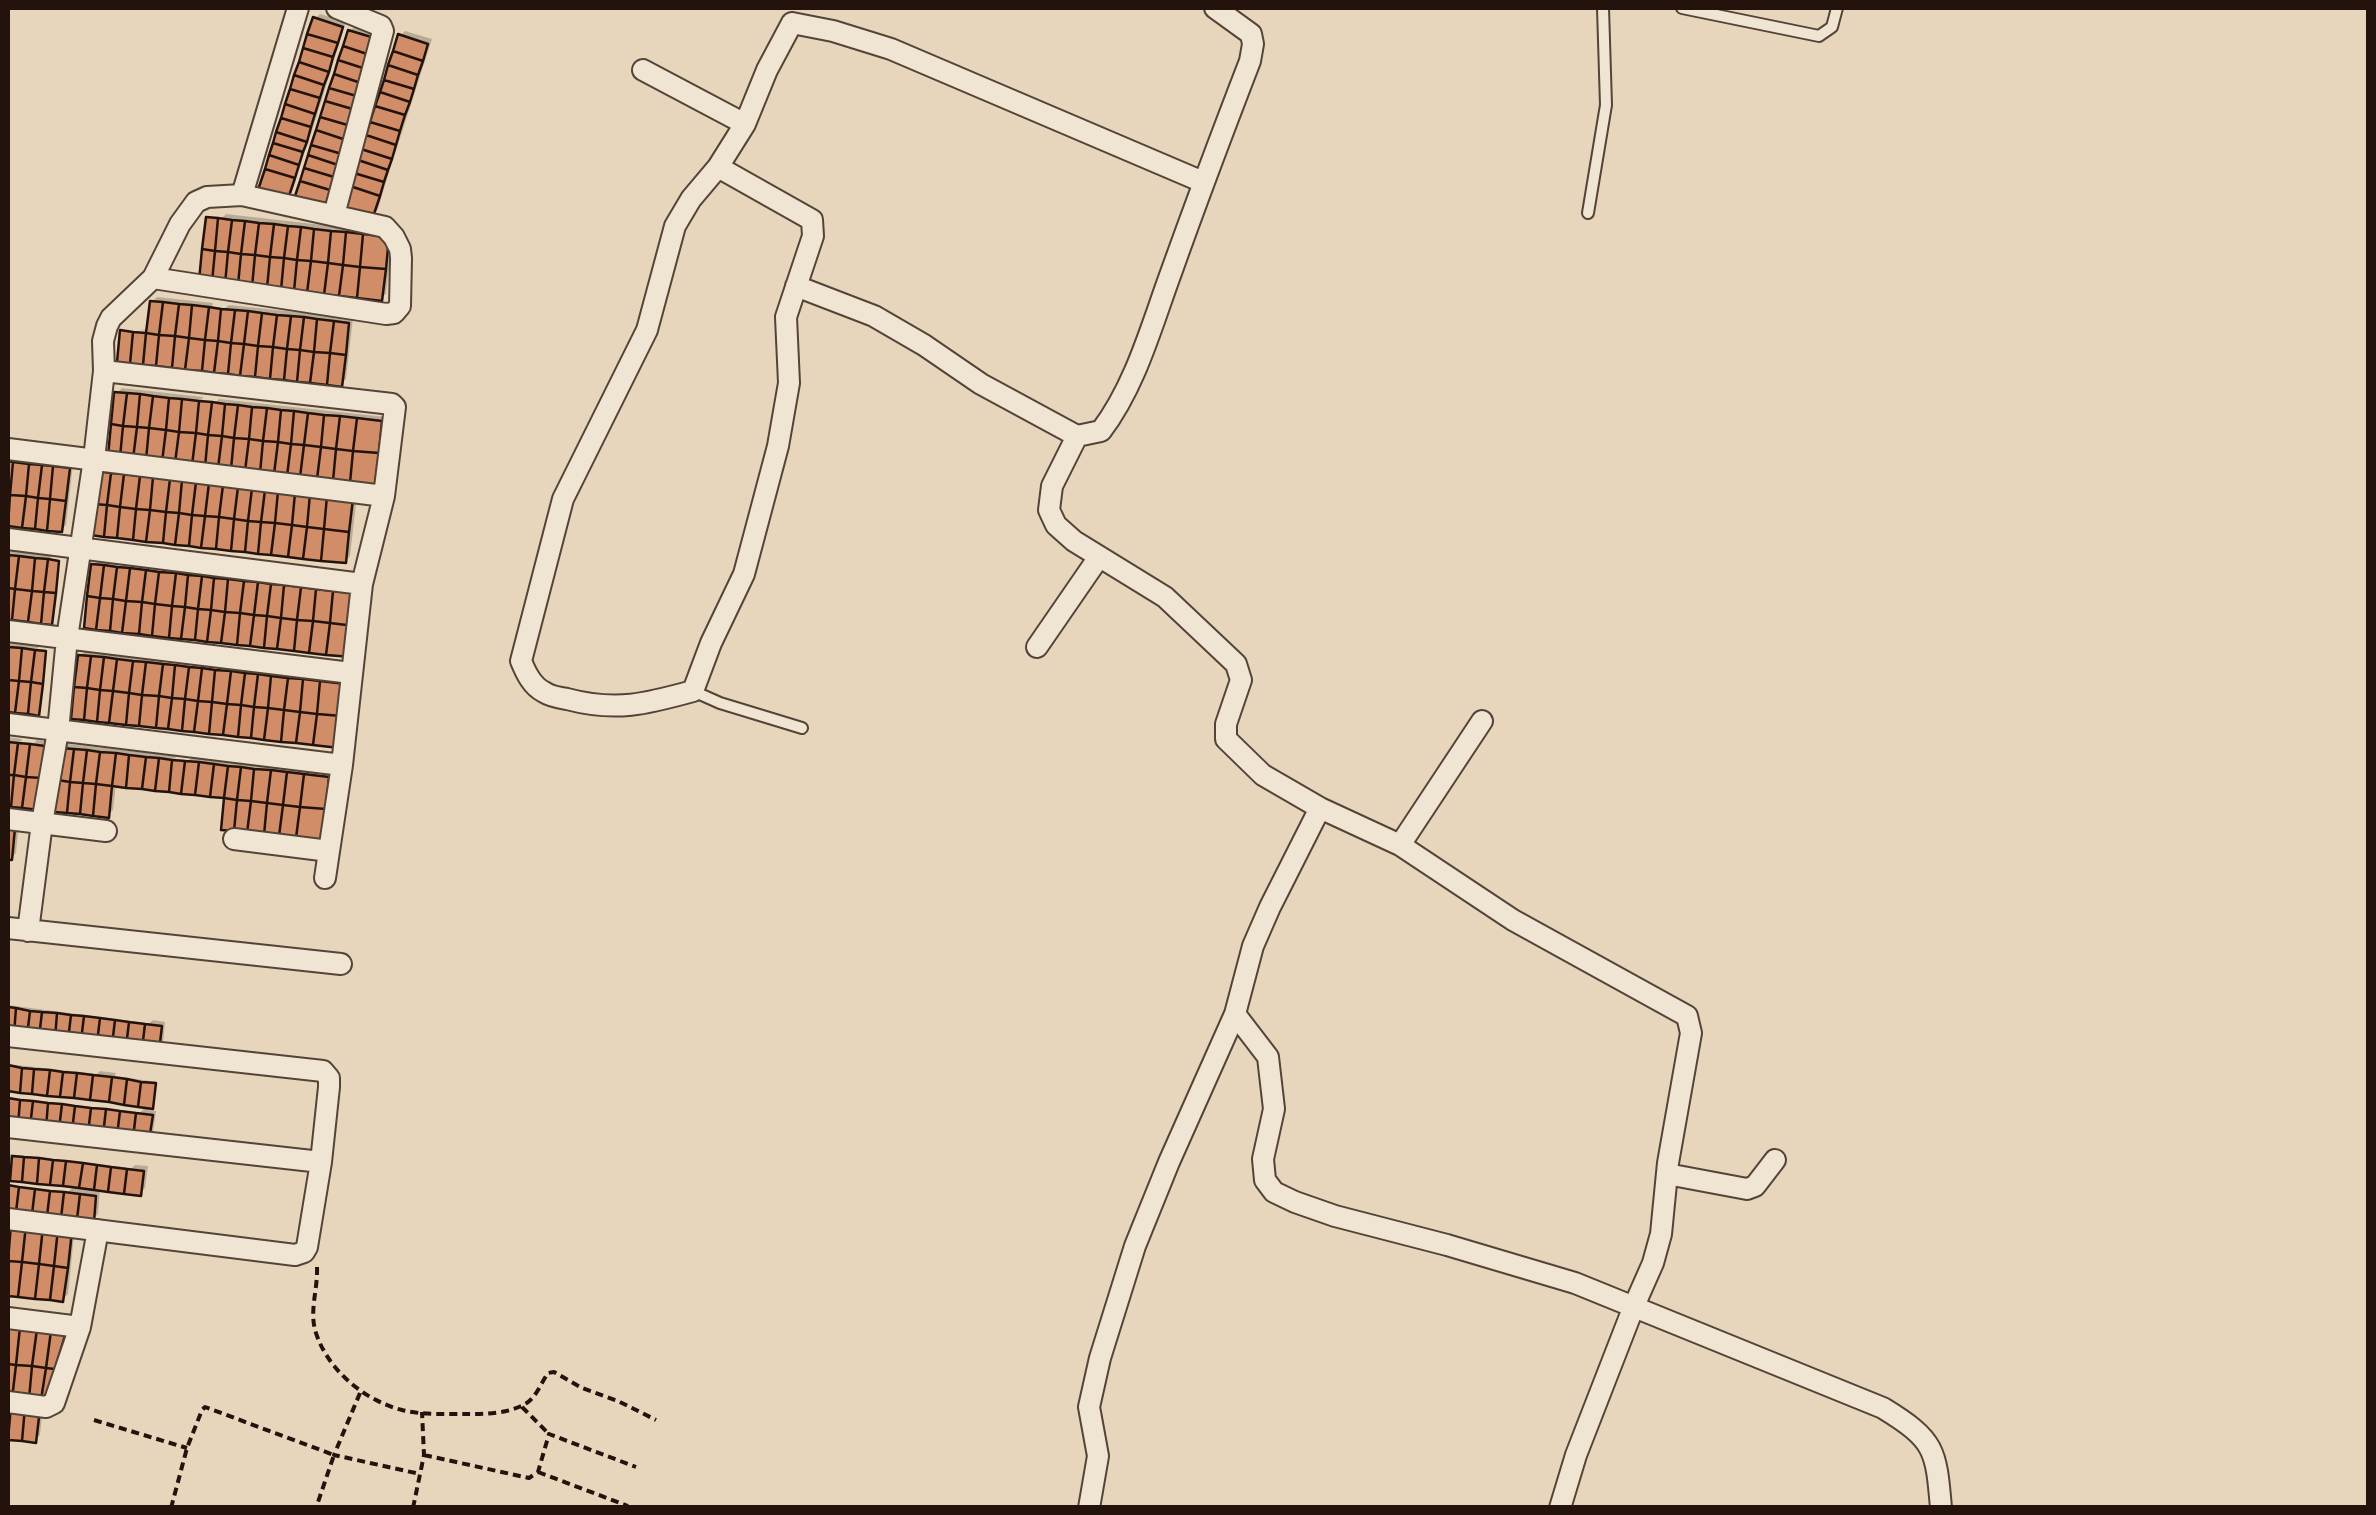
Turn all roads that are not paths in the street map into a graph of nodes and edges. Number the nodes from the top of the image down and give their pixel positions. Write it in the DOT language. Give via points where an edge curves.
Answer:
graph roads {
  1 [pos="298,8"];
  2 [pos="337,8"];
  3 [pos="1215,8"];
  4 [pos="1603,8"];
  5 [pos="1682,8"];
  6 [pos="1836,8"];
  7 [pos="1701,9"];
  8 [pos="787,15"];
  9 [pos="642,70"];
  10 [pos="746,124"];
  11 [pos="718,166"];
  12 [pos="1204,182"];
  13 [pos="242,195"];
  14 [pos="1588,213"];
  15 [pos="334,214"];
  16 [pos="153,278"];
  17 [pos="796,286"];
  18 [pos="104,370"];
  19 [pos="1077,436"];
  20 [pos="8,449"];
  21 [pos="94,459"];
  22 [pos="384,496"];
  23 [pos="8,540"];
  24 [pos="82,548"];
  25 [pos="1099,557"];
  26 [pos="362,584"];
  27 [pos="8,631"];
  28 [pos="67,638"];
  29 [pos="1037,648"];
  30 [pos="351,673"];
  31 [pos="694,691"];
  32 [pos="1482,721"];
  33 [pos="8,724"];
  34 [pos="802,728"];
  35 [pos="58,731"];
  36 [pos="342,764"];
  37 [pos="1320,808"];
  38 [pos="8,819"];
  39 [pos="42,823"];
  40 [pos="106,831"];
  41 [pos="234,839"];
  42 [pos="1400,845"];
  43 [pos="329,852"];
  44 [pos="325,878"];
  45 [pos="18,930"];
  46 [pos="341,964"];
  47 [pos="1235,1014"];
  48 [pos="8,1036"];
  49 [pos="8,1127"];
  50 [pos="1775,1160"];
  51 [pos="320,1162"];
  52 [pos="1667,1174"];
  53 [pos="8,1219"];
  54 [pos="98,1230"];
  55 [pos="1634,1306"];
  56 [pos="8,1318"];
  57 [pos="80,1328"];
  58 [pos="8,1402"];
  59 [pos="1089,1508"];
  60 [pos="1560,1508"];
  61 [pos="1940,1508"];
  1 -- 13 [label="street"];
  2 -- 15 [label="street" via="384,30"];
  3 -- 12 [label="street" via="1251,34 1253,44"];
  4 -- 14 [label="lane" via="1606,105"];
  5 -- 7 [label="lane"];
  6 -- 7 [label="lane" via="1832,28 1819,36"];
  8 -- 10 [label="street"];
  8 -- 12 [label="street" via="890,49"];
  9 -- 10 [label="street"];
  10 -- 11 [label="street"];
  11 -- 17 [label="street" via="812,220"];
  11 -- 31 [label="street" via="675,226 648,330 563,500 521,660 542,692 590,705 639,705"];
  12 -- 19 [label="street" via="1128,384 1100,431"];
  13 -- 15 [label="street"];
  13 -- 16 [label="street" via="196,202"];
  15 -- 16 [label="street" via="384,227 394,237 401,258 400,306 394,313"];
  16 -- 18 [label="street" via="111,318"];
  17 -- 19 [label="street" via="874,316"];
  17 -- 31 [label="street" via="786,316 789,383 778,446 744,574"];
  18 -- 21 [label="street"];
  18 -- 22 [label="street" via="392,404"];
  19 -- 25 [label="street" via="1052,486 1049,510 1056,525"];
  20 -- 21 [label="street"];
  21 -- 22 [label="street"];
  21 -- 24 [label="street"];
  22 -- 26 [label="street"];
  23 -- 24 [label="street"];
  24 -- 26 [label="street"];
  24 -- 28 [label="street"];
  25 -- 29 [label="street"];
  25 -- 37 [label="street" via="1165,597 1236,664 1241,680 1226,738 1263,774"];
  26 -- 30 [label="street"];
  27 -- 28 [label="street"];
  28 -- 30 [label="street"];
  28 -- 35 [label="street"];
  30 -- 36 [label="street"];
  31 -- 34 [label="lane"];
  32 -- 42 [label="street"];
  33 -- 35 [label="street"];
  35 -- 36 [label="street"];
  35 -- 39 [label="street"];
  36 -- 43 [label="street"];
  37 -- 42 [label="street"];
  37 -- 47 [label="street" via="1252,946"];
  38 -- 39 [label="street"];
  39 -- 40 [label="street"];
  39 -- 45 [label="street"];
  41 -- 43 [label="street"];
  42 -- 52 [label="street" via="1513,920 1687,1016 1691,1033"];
  43 -- 44 [label="street"];
  45 -- 46 [label="street"];
  47 -- 55 [label="street" via="1268,1057 1274,1110 1263,1159 1274,1192 1335,1216 1575,1282"];
  47 -- 59 [label="street" via="1135,1246 1100,1358 1089,1407 1098,1456"];
  48 -- 51 [label="street" via="323,1071 329,1087"];
  49 -- 51 [label="street"];
  50 -- 52 [label="street" via="1748,1189"];
  51 -- 54 [label="street" via="307,1247 295,1255"];
  52 -- 55 [label="street" via="1661,1234"];
  53 -- 54 [label="street"];
  54 -- 57 [label="street"];
  55 -- 60 [label="street"];
  55 -- 61 [label="street" via="1852,1394 1915,1428 1937,1464"];
  56 -- 57 [label="street"];
  57 -- 58 [label="street" via="54,1403"];
}
